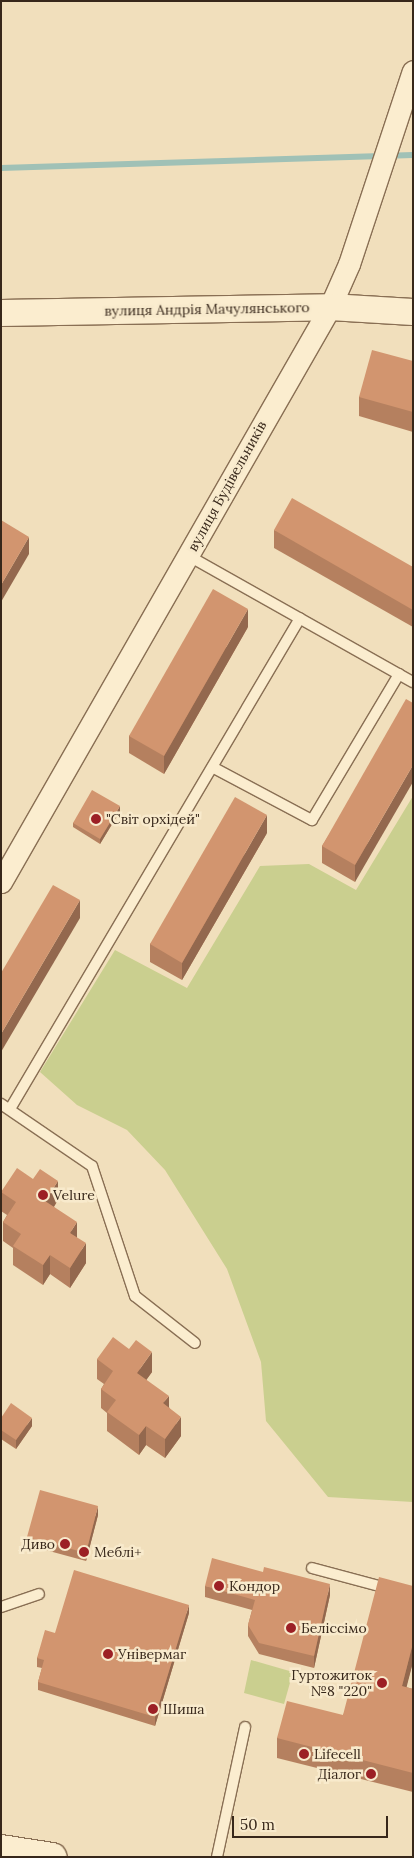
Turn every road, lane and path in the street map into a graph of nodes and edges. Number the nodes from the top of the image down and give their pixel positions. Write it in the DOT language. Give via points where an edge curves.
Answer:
graph roads {
  1 [pos="413,71"];
  2 [pos="330,307"];
  3 [pos="1,312"];
  4 [pos="413,312"];
  5 [pos="189,556"];
  6 [pos="300,618"];
  7 [pos="399,674"];
  8 [pos="413,682"];
  9 [pos="214,768"];
  10 [pos="1,882"];
  11 [pos="6,1107"];
  12 [pos="195,1344"];
  13 [pos="312,1568"];
  14 [pos="39,1594"];
  15 [pos="413,1595"];
  16 [pos="1,1607"];
  17 [pos="245,1727"];
  18 [pos="1,1849"];
  19 [pos="52,1857"];
  20 [pos="217,1857"];
  1 -- 2 [label="street, вулиця Будівельників" via="354,248"];
  2 -- 3 [label="street, вулиця Андрія Мачулянського"];
  2 -- 4 [label="street, вулиця Андрія Мачулянського"];
  2 -- 5 [label="street, вулиця Будівельників"];
  5 -- 6 [label="lane"];
  5 -- 10 [label="street, вулиця Будівельників"];
  6 -- 7 [label="lane"];
  6 -- 9 [label="lane"];
  7 -- 8 [label="lane"];
  7 -- 9 [label="lane" via="312,820"];
  9 -- 11 [label="lane"];
  11 -- 12 [label="lane" via="92,1166 135,1296"];
  13 -- 15 [label="lane"];
  14 -- 16 [label="lane"];
  17 -- 20 [label="lane"];
  18 -- 19 [label="main road"];
}
